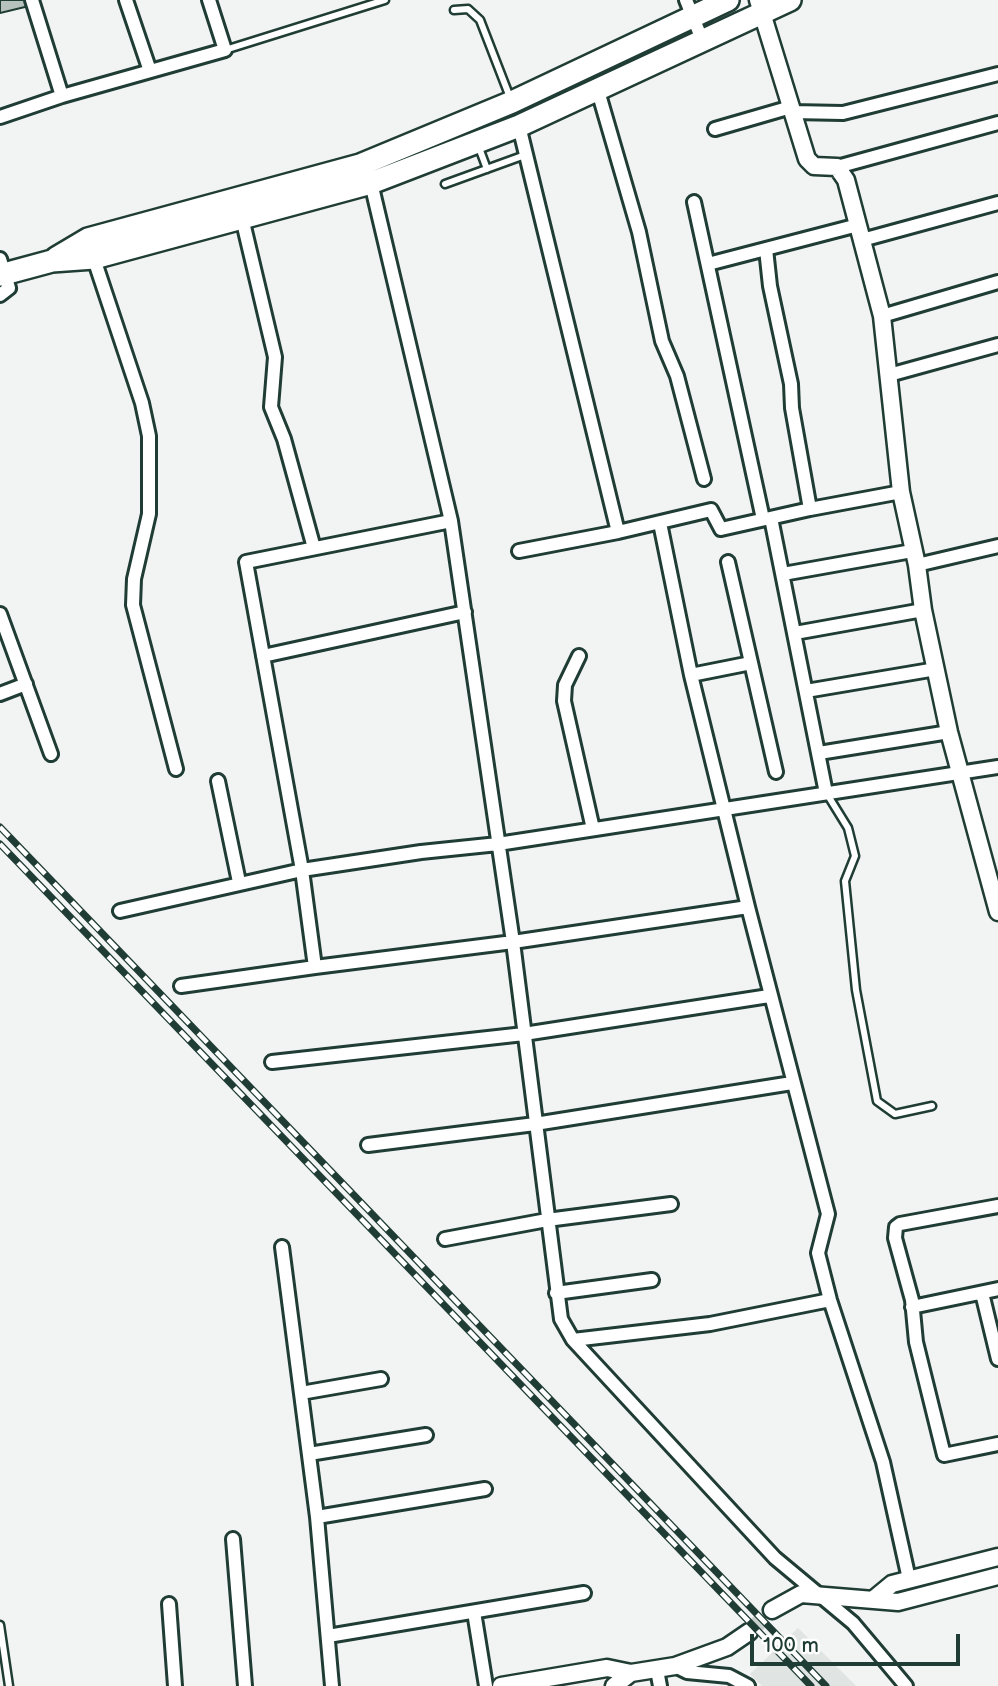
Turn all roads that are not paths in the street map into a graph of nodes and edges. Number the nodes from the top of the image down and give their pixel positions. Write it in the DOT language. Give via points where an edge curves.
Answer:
graph roads {
  1 [pos="32,0"];
  2 [pos="126,0"];
  3 [pos="209,0"];
  4 [pos="385,0"];
  5 [pos="728,0"];
  6 [pos="790,0"];
  7 [pos="759,7"];
  8 [pos="454,10"];
  9 [pos="689,10"];
  10 [pos="703,42"];
  11 [pos="225,50"];
  12 [pos="150,71"];
  13 [pos="998,74"];
  14 [pos="598,91"];
  15 [pos="62,96"];
  16 [pos="512,102"];
  17 [pos="791,110"];
  18 [pos="0,117"];
  19 [pos="998,123"];
  20 [pos="519,126"];
  21 [pos="715,130"];
  22 [pos="477,142"];
  23 [pos="526,155"];
  24 [pos="837,167"];
  25 [pos="487,169"];
  26 [pos="371,183"];
  27 [pos="445,184"];
  28 [pos="694,202"];
  29 [pos="998,204"];
  30 [pos="242,218"];
  31 [pos="860,232"];
  32 [pos="91,249"];
  33 [pos="766,249"];
  34 [pos="708,264"];
  35 [pos="1,276"];
  36 [pos="998,282"];
  37 [pos="882,316"];
  38 [pos="998,345"];
  39 [pos="889,375"];
  40 [pos="704,480"];
  41 [pos="901,492"];
  42 [pos="810,509"];
  43 [pos="767,519"];
  44 [pos="451,521"];
  45 [pos="660,523"];
  46 [pos="618,533"];
  47 [pos="998,546"];
  48 [pos="314,548"];
  49 [pos="519,551"];
  50 [pos="915,558"];
  51 [pos="728,562"];
  52 [pos="783,574"];
  53 [pos="923,610"];
  54 [pos="465,612"];
  55 [pos="0,614"];
  56 [pos="795,633"];
  57 [pos="5,642"];
  58 [pos="263,656"];
  59 [pos="579,656"];
  60 [pos="751,663"];
  61 [pos="936,669"];
  62 [pos="691,675"];
  63 [pos="26,684"];
  64 [pos="806,691"];
  65 [pos="0,694"];
  66 [pos="948,732"];
  67 [pos="819,753"];
  68 [pos="51,754"];
  69 [pos="998,767"];
  70 [pos="176,769"];
  71 [pos="776,772"];
  72 [pos="959,773"];
  73 [pos="218,781"];
  74 [pos="827,793"];
  75 [pos="726,808"];
  76 [pos="593,829"];
  77 [pos="498,844"];
  78 [pos="302,870"];
  79 [pos="239,882"];
  80 [pos="748,908"];
  81 [pos="120,911"];
  82 [pos="998,912"];
  83 [pos="513,942"];
  84 [pos="315,967"];
  85 [pos="181,986"];
  86 [pos="769,996"];
  87 [pos="524,1034"];
  88 [pos="272,1062"];
  89 [pos="792,1083"];
  90 [pos="932,1106"];
  91 [pos="535,1124"];
  92 [pos="368,1144"];
  93 [pos="671,1204"];
  94 [pos="998,1206"];
  95 [pos="547,1220"];
  96 [pos="445,1240"];
  97 [pos="282,1247"];
  98 [pos="652,1280"];
  99 [pos="998,1289"];
  100 [pos="556,1293"];
  101 [pos="982,1293"];
  102 [pos="830,1300"];
  103 [pos="912,1307"];
  104 [pos="573,1340"];
  105 [pos="998,1359"];
  106 [pos="380,1379"];
  107 [pos="301,1393"];
  108 [pos="426,1435"];
  109 [pos="998,1444"];
  110 [pos="309,1454"];
  111 [pos="485,1489"];
  112 [pos="317,1517"];
  113 [pos="233,1539"];
  114 [pos="998,1557"];
  115 [pos="998,1576"];
  116 [pos="909,1579"];
  117 [pos="584,1593"];
  118 [pos="819,1594"];
  119 [pos="874,1598"];
  120 [pos="169,1604"];
  121 [pos="772,1610"];
  122 [pos="474,1612"];
  123 [pos="0,1625"];
  124 [pos="749,1632"];
  125 [pos="328,1636"];
  126 [pos="675,1666"];
  127 [pos="631,1673"];
  128 [pos="659,1678"];
  129 [pos="9,1686"];
  130 [pos="175,1686"];
  131 [pos="245,1686"];
  132 [pos="332,1686"];
  133 [pos="486,1686"];
  134 [pos="501,1686"];
  135 [pos="614,1686"];
  136 [pos="748,1686"];
  137 [pos="906,1686"];
  1 -- 15 [label="street"];
  2 -- 12 [label="street"];
  3 -- 11 [label="street"];
  4 -- 11 [label="lane"];
  5 -- 9 [label="main road"];
  6 -- 7 [label="main road"];
  7 -- 10 [label="main road"];
  7 -- 17 [label="street"];
  8 -- 16 [label="lane" via="468,9 480,20"];
  9 -- 10 [label="street"];
  9 -- 16 [label="main road"];
  10 -- 14 [label="main road"];
  11 -- 12 [label="street"];
  12 -- 15 [label="street"];
  13 -- 17 [label="street" via="843,113"];
  14 -- 20 [label="main road"];
  14 -- 40 [label="street" via="639,232 662,341 677,376"];
  15 -- 18 [label="street"];
  16 -- 32 [label="main road" via="360,165"];
  17 -- 21 [label="street"];
  17 -- 24 [label="street" via="810,163"];
  19 -- 24 [label="street"];
  20 -- 22 [label="main road"];
  20 -- 23 [label="street"];
  22 -- 25 [label="lane"];
  22 -- 26 [label="main road"];
  23 -- 25 [label="lane"];
  23 -- 46 [label="street"];
  24 -- 31 [label="street" via="846,180"];
  25 -- 27 [label="lane"];
  26 -- 30 [label="main road"];
  26 -- 44 [label="street"];
  28 -- 34 [label="street"];
  29 -- 31 [label="street"];
  30 -- 32 [label="main road"];
  30 -- 48 [label="street" via="275,357 271,407"];
  31 -- 33 [label="street"];
  31 -- 37 [label="street"];
  32 -- 35 [label="main road"];
  32 -- 70 [label="street" via="149,436 149,514 134,579 133,605"];
  33 -- 34 [label="street"];
  33 -- 42 [label="street"];
  34 -- 43 [label="street"];
  36 -- 37 [label="street"];
  37 -- 39 [label="street"];
  38 -- 39 [label="street"];
  39 -- 41 [label="street"];
  41 -- 42 [label="street"];
  41 -- 50 [label="street"];
  42 -- 43 [label="street"];
  43 -- 45 [label="street" via="721,529 714,510"];
  43 -- 52 [label="street"];
  44 -- 48 [label="street"];
  44 -- 54 [label="street"];
  45 -- 46 [label="street"];
  45 -- 62 [label="street"];
  46 -- 49 [label="street"];
  47 -- 50 [label="street"];
  48 -- 58 [label="street" via="246,562"];
  50 -- 52 [label="street"];
  50 -- 53 [label="street"];
  51 -- 60 [label="street"];
  52 -- 56 [label="street"];
  53 -- 56 [label="street"];
  53 -- 61 [label="street"];
  54 -- 58 [label="street"];
  54 -- 77 [label="street"];
  55 -- 57 [label="street"];
  56 -- 64 [label="street"];
  57 -- 63 [label="street"];
  58 -- 78 [label="street"];
  59 -- 76 [label="street" via="564,693"];
  60 -- 62 [label="street"];
  60 -- 71 [label="street"];
  61 -- 64 [label="street"];
  61 -- 66 [label="street"];
  62 -- 75 [label="street"];
  63 -- 65 [label="street"];
  63 -- 68 [label="street"];
  64 -- 67 [label="street"];
  66 -- 67 [label="street"];
  66 -- 72 [label="street"];
  67 -- 74 [label="street"];
  69 -- 72 [label="street"];
  72 -- 74 [label="street"];
  72 -- 82 [label="street"];
  73 -- 79 [label="street"];
  74 -- 75 [label="street"];
  74 -- 90 [label="lane" via="848,826 855,856 845,881 856,990 877,1101 895,1114"];
  75 -- 76 [label="street"];
  75 -- 80 [label="street"];
  76 -- 77 [label="street"];
  77 -- 78 [label="street"];
  77 -- 83 [label="street"];
  78 -- 79 [label="street"];
  78 -- 84 [label="street"];
  79 -- 81 [label="street"];
  80 -- 83 [label="street"];
  80 -- 86 [label="street"];
  83 -- 84 [label="street"];
  83 -- 87 [label="street"];
  84 -- 85 [label="street"];
  86 -- 87 [label="street"];
  86 -- 89 [label="street"];
  87 -- 88 [label="street"];
  87 -- 91 [label="street"];
  89 -- 91 [label="street"];
  89 -- 102 [label="street" via="828,1214 818,1253"];
  91 -- 92 [label="street"];
  91 -- 95 [label="street"];
  93 -- 95 [label="street"];
  94 -- 103 [label="street" via="896,1227"];
  95 -- 96 [label="street"];
  95 -- 100 [label="street"];
  97 -- 107 [label="street"];
  98 -- 100 [label="street"];
  99 -- 101 [label="street"];
  100 -- 104 [label="street" via="561,1319"];
  101 -- 103 [label="street"];
  101 -- 105 [label="street"];
  102 -- 104 [label="street" via="710,1324"];
  102 -- 116 [label="street" via="883,1462"];
  103 -- 109 [label="street" via="916,1342 945,1457"];
  104 -- 118 [label="street" via="775,1558"];
  106 -- 107 [label="street"];
  107 -- 110 [label="street"];
  108 -- 110 [label="street"];
  110 -- 112 [label="street"];
  111 -- 112 [label="street"];
  112 -- 125 [label="street"];
  113 -- 131 [label="street"];
  114 -- 116 [label="street"];
  115 -- 119 [label="street" via="898,1602"];
  116 -- 119 [label="street" via="892,1584"];
  117 -- 122 [label="street"];
  118 -- 119 [label="street"];
  118 -- 121 [label="street" via="790,1598"];
  118 -- 137 [label="street" via="853,1623"];
  120 -- 130 [label="street"];
  122 -- 125 [label="street"];
  122 -- 133 [label="street"];
  123 -- 129 [label="lane"];
  124 -- 126 [label="street" via="727,1647"];
  125 -- 132 [label="street"];
  126 -- 128 [label="street"];
  126 -- 136 [label="street" via="687,1672 729,1676"];
  127 -- 128 [label="street"];
  127 -- 134 [label="street" via="607,1668"];
  127 -- 135 [label="street"];
}
